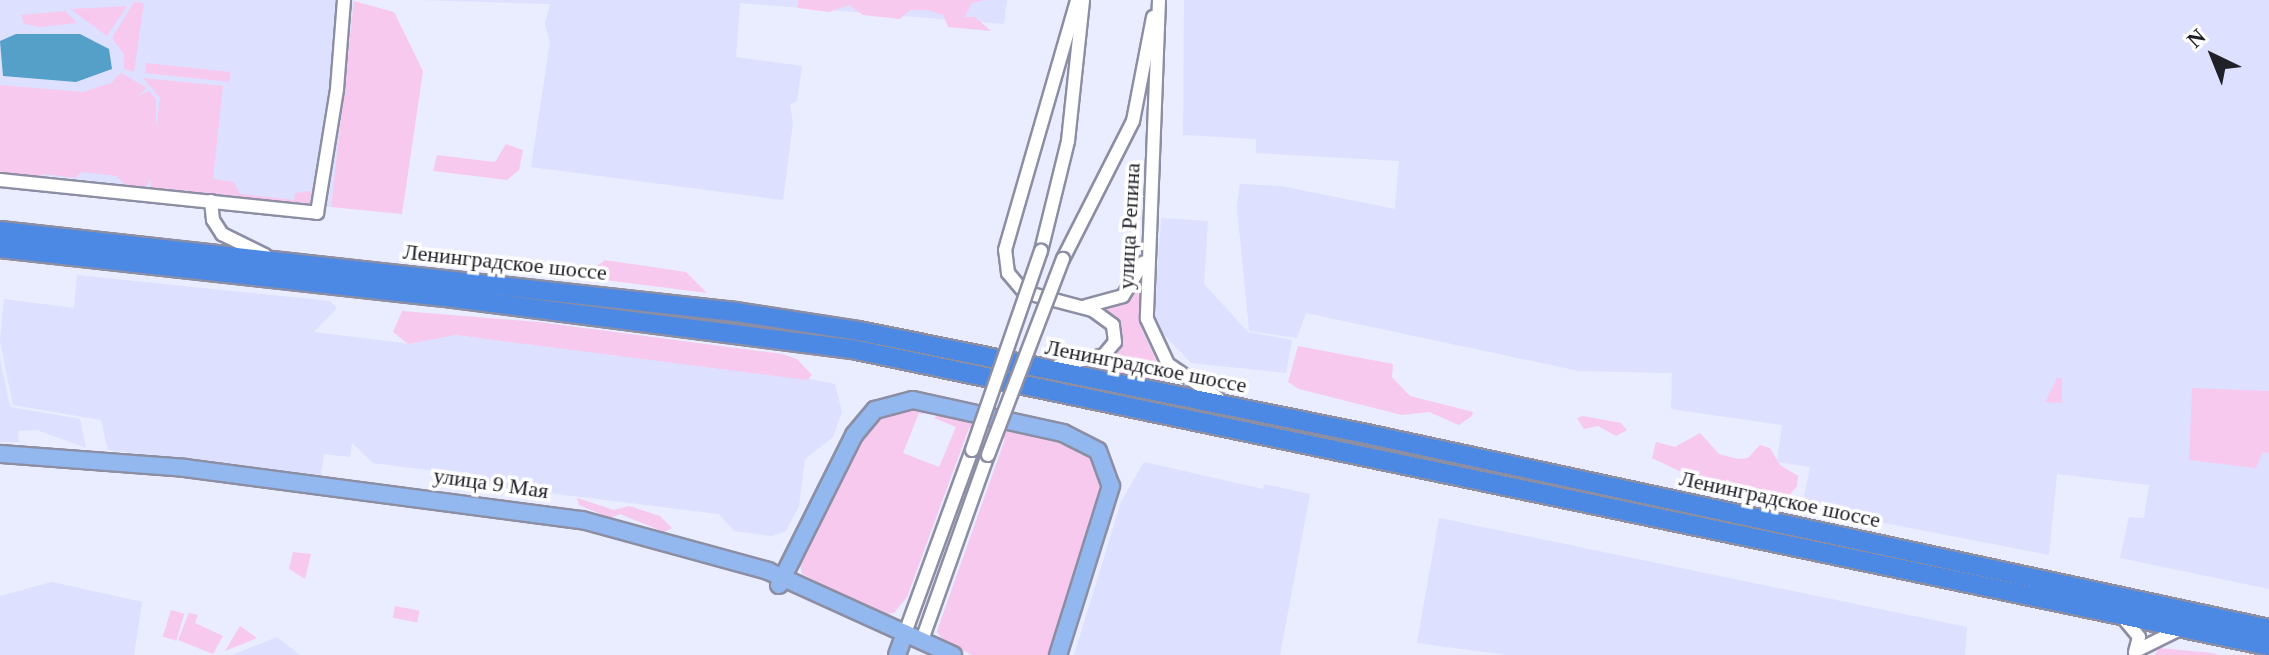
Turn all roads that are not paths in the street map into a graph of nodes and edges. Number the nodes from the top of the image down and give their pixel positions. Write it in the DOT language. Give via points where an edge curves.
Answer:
graph roads {
  1 [pos="344,0"];
  2 [pos="1077,0"];
  3 [pos="1083,0"];
  4 [pos="1158,0"];
  5 [pos="0,180"];
  6 [pos="211,201"];
  7 [pos="0,231"];
  8 [pos="0,248"];
  9 [pos="1147,251"];
  10 [pos="279,261"];
  11 [pos="1079,306"];
  12 [pos="1037,368"];
  13 [pos="1238,409"];
  14 [pos="0,454"];
  15 [pos="0,465"];
  16 [pos="780,582"];
  17 [pos="2100,608"];
  18 [pos="2189,629"];
  19 [pos="2269,629"];
  20 [pos="901,643"];
  21 [pos="2269,646"];
  22 [pos="921,650"];
  23 [pos="2134,654"];
  24 [pos="953,655"];
  25 [pos="1058,655"];
  1 -- 6 [label="street" via="337,89 317,213"];
  2 -- 11 [label="street" via="1045,126 1007,240 1005,263 1011,280 1031,296"];
  3 -- 20 [label="street, bridge" via="1068,141 1041,251"];
  4 -- 9 [label="street, улица Репина"];
  4 -- 22 [label="street, bridge" via="1133,121 1063,259"];
  5 -- 6 [label="street"];
  6 -- 10 [label="street" via="213,220 222,234"];
  7 -- 10 [label="highway, Ленинградское шоссе"];
  8 -- 17 [label="highway, Ленинградское шоссе" via="830,345"];
  9 -- 11 [label="street" via="1123,296"];
  9 -- 13 [label="street, улица Репина" via="1147,319 1158,349 1183,378"];
  10 -- 12 [label="highway, Ленинградское шоссе" via="736,312"];
  11 -- 12 [label="street" via="1112,323 1115,342 1091,360"];
  12 -- 13 [label="highway, Ленинградское шоссе"];
  13 -- 19 [label="highway, Ленинградское шоссе"];
  14 -- 16 [label="main road, улица 9 Мая" via="154,464 530,510 657,539"];
  15 -- 16 [label="main road, улица 9 Мая" via="139,472 519,519"];
  16 -- 20 [label="main road, улица 9 Мая"];
  16 -- 25 [label="main road" via="854,435 875,410 913,400 1063,433 1098,451 1111,486"];
  17 -- 18 [label="highway, Ленинградское шоссе"];
  17 -- 23 [label="street" via="2132,623 2139,637"];
  18 -- 21 [label="highway, Ленинградское шоссе"];
  18 -- 23 [label="street" via="2157,636"];
  20 -- 22 [label="main road, улица 9 Мая"];
  22 -- 24 [label="main road, улица 9 Мая"];
}
